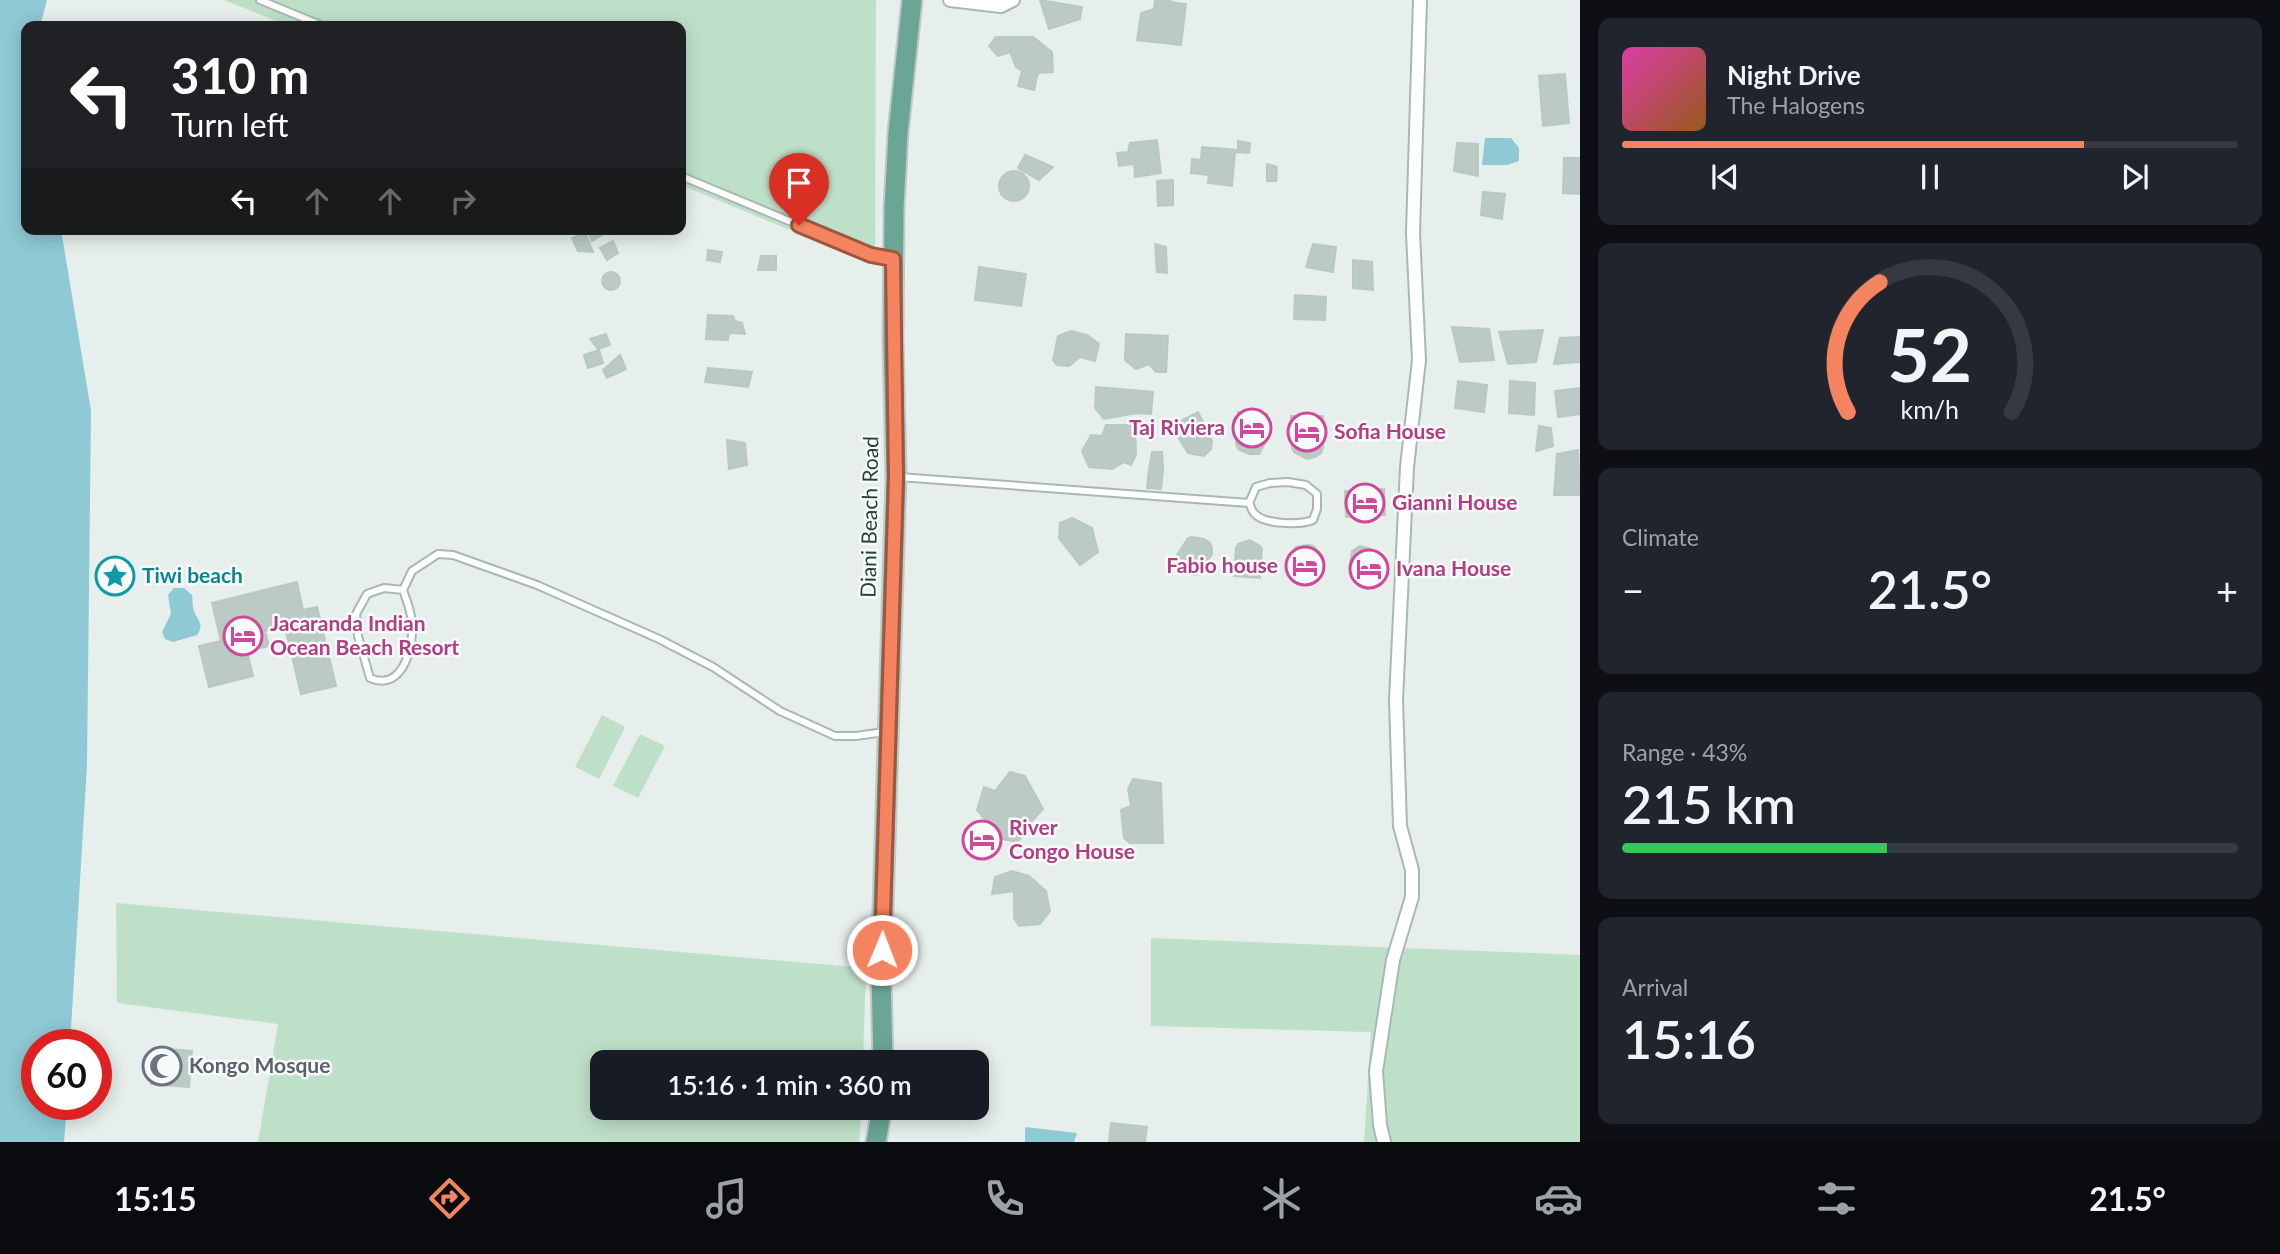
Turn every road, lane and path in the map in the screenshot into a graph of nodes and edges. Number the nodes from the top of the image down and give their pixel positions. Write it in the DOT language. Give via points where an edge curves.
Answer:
graph roads {
  1 [pos="260,0"];
  2 [pos="912,0"];
  3 [pos="950,0"];
  4 [pos="1013,0"];
  5 [pos="1420,0"];
  6 [pos="311,21"];
  7 [pos="686,178"];
  8 [pos="893,259"];
  9 [pos="896,477"];
  10 [pos="1249,503"];
  11 [pos="404,590"];
  12 [pos="889,731"];
  13 [pos="883,1050"];
  14 [pos="880,1120"];
  15 [pos="876,1142"];
  16 [pos="1384,1142"];
  1 -- 6 [label="lane"];
  2 -- 8 [label="main road, Diani Beach Road" via="898,133"];
  3 -- 4 [label="street" via="1001,6"];
  5 -- 16 [label="street" via="1413,233 1419,360 1407,467 1396,700 1400,826 1412,870 1412,897 1393,960 1376,1071"];
  7 -- 8 [label="lane" via="871,255"];
  8 -- 9 [label="main road, Diani Beach Road"];
  9 -- 10 [label="lane"];
  9 -- 12 [label="main road, Diani Beach Road"];
  10 -- 10 [label="lane" via="1254,514 1280,523 1306,523 1318,509 1314,489 1288,482 1256,487"];
  11 -- 11 [label="lane" via="368,594 356,614 370,678 377,681 395,677 412,646 412,619"];
  11 -- 12 [label="lane" via="412,571 438,554 453,555 537,585 659,639 713,667 780,711 835,736"];
  12 -- 13 [label="main road, Diani Beach Road"];
  14 -- 15 [label="main road"];
}
